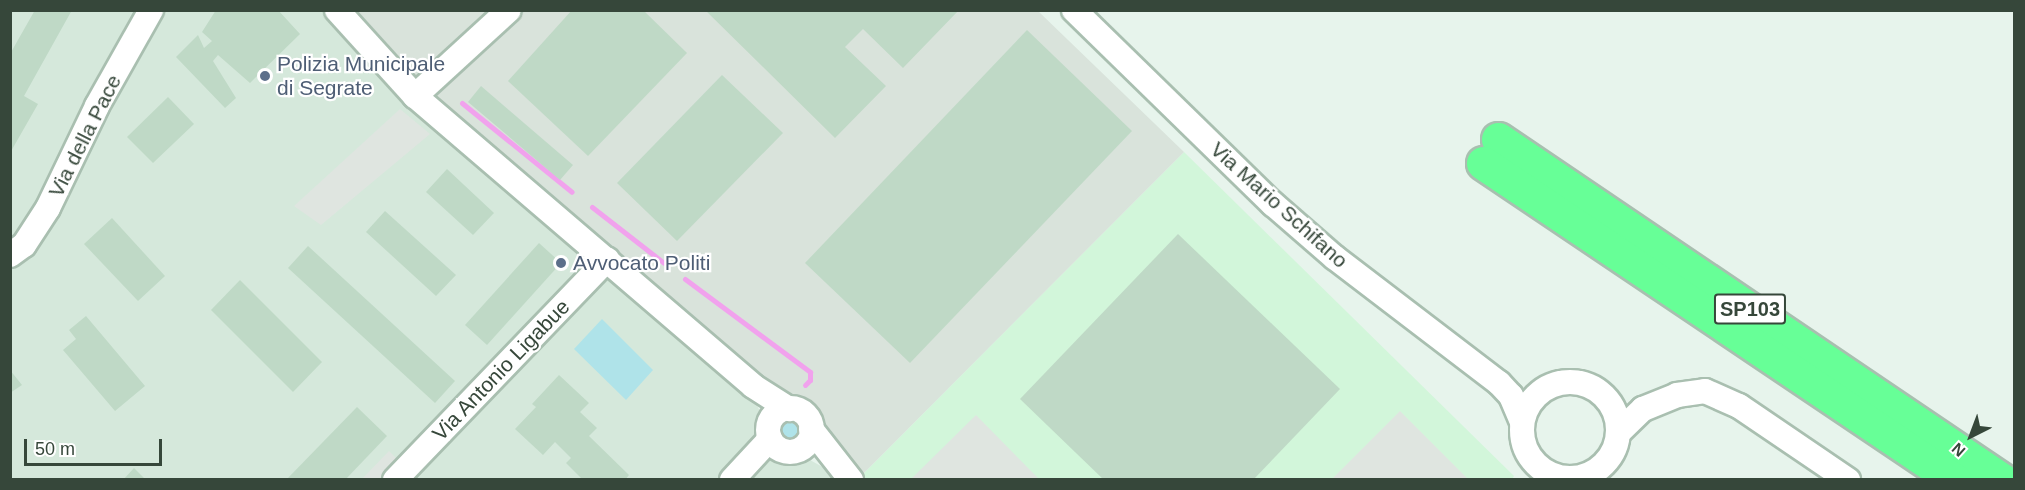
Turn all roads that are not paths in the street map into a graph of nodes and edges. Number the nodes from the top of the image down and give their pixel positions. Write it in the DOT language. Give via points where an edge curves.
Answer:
graph roads {
  1 [pos="151,10"];
  2 [pos="337,10"];
  3 [pos="509,10"];
  4 [pos="1074,10"];
  5 [pos="415,96"];
  6 [pos="10,255"];
  7 [pos="607,260"];
  8 [pos="1499,383"];
  9 [pos="1549,386"];
  10 [pos="1604,396"];
  11 [pos="1663,400"];
  12 [pos="1522,422"];
  13 [pos="1618,433"];
  14 [pos="777,437"];
  15 [pos="1527,453"];
  16 [pos="847,475"];
  17 [pos="1554,478"];
  18 [pos="394,480"];
  19 [pos="732,480"];
  20 [pos="1524,480"];
  21 [pos="1848,480"];
  22 [pos="1954,480"];
  23 [pos="2002,480"];
  1 -- 6 [label="street, Via della Pace" via="97,106 48,208 24,245"];
  2 -- 5 [label="street"];
  3 -- 5 [label="street"];
  4 -- 8 [label="street, Via Mario Schifano" via="1273,204 1334,257"];
  5 -- 7 [label="street"];
  7 -- 14 [label="street" via="753,387"];
  7 -- 18 [label="street, Via Antonio Ligabue"];
  8 -- 9 [label="street"];
  8 -- 12 [label="street, Via Mario Schifano" via="1511,396"];
  9 -- 10 [label="street" via="1578,382"];
  9 -- 12 [label="street" via="1531,401"];
  10 -- 11 [label="street" via="1629,402"];
  10 -- 13 [label="street" via="1613,409"];
  11 -- 13 [label="street" via="1643,409"];
  11 -- 21 [label="street" via="1698,392 1723,397"];
  12 -- 15 [label="street"];
  13 -- 17 [label="street" via="1612,453 1599,468 1577,477"];
  14 -- 16 [label="street"];
  14 -- 16 [label="street" via="803,413"];
  14 -- 19 [label="street"];
  15 -- 17 [label="street"];
  15 -- 20 [label="street"];
  22 -- 23 [label="highway, SP103" via="1490,151"];
}
